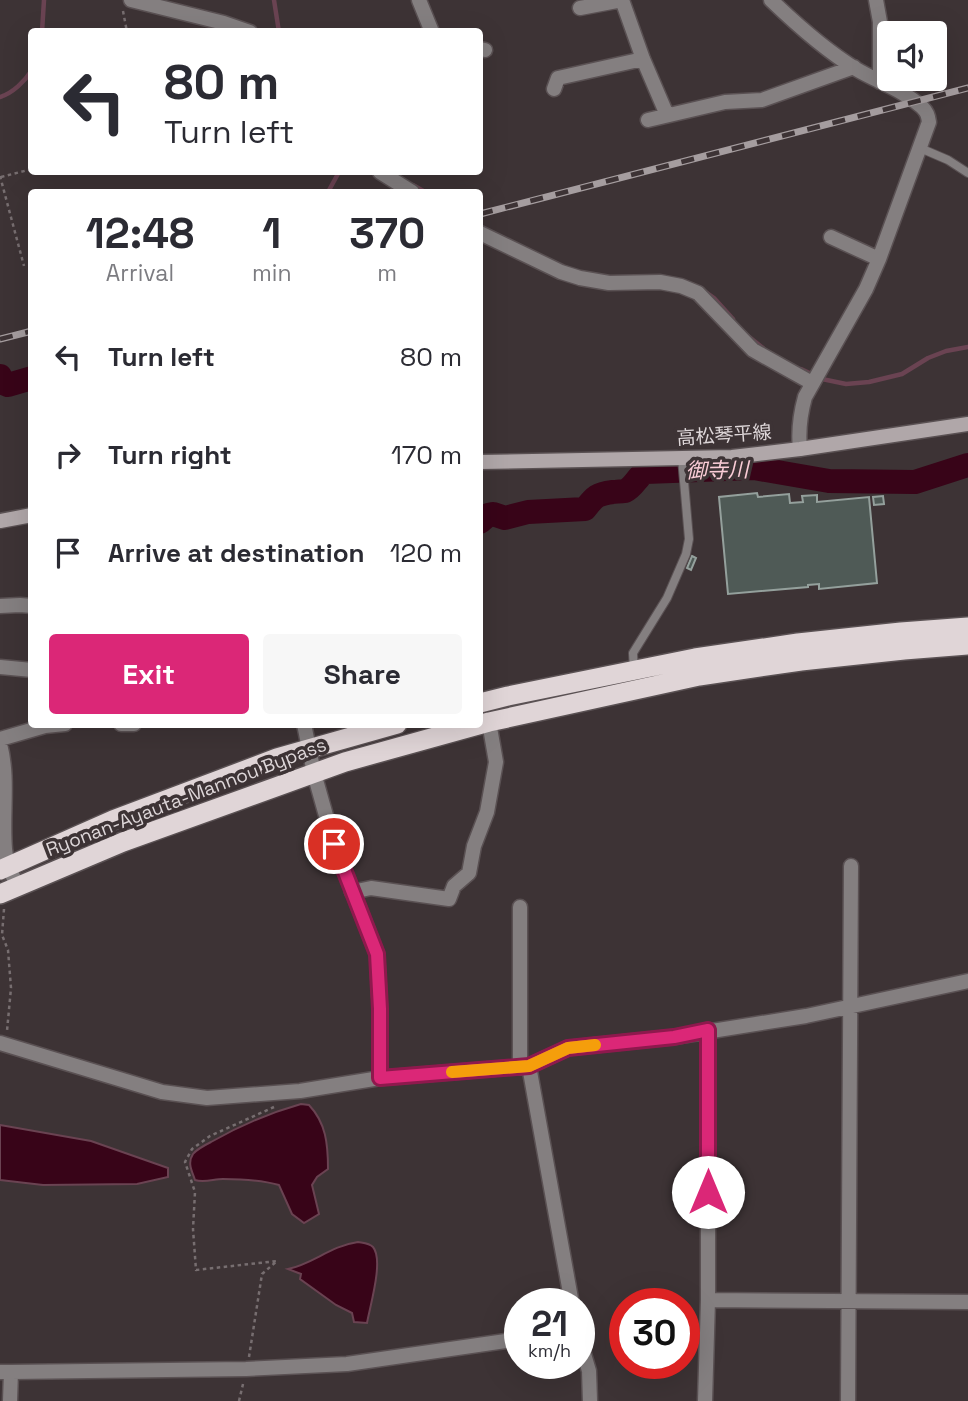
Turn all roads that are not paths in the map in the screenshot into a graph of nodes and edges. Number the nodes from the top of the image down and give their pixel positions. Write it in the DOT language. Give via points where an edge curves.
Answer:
graph roads {
  1 [pos="419,0"];
  2 [pos="771,0"];
  3 [pos="876,0"];
  4 [pos="127,5"];
  5 [pos="580,8"];
  6 [pos="880,21"];
  7 [pos="238,28"];
  8 [pos="430,28"];
  9 [pos="643,59"];
  10 [pos="854,67"];
  11 [pos="877,80"];
  12 [pos="554,89"];
  13 [pos="899,91"];
  14 [pos="667,116"];
  15 [pos="648,120"];
  16 [pos="920,148"];
  17 [pos="968,173"];
  18 [pos="385,175"];
  19 [pos="407,189"];
  20 [pos="483,234"];
  21 [pos="831,237"];
  22 [pos="879,259"];
  23 [pos="815,378"];
  24 [pos="968,424"];
  25 [pos="800,449"];
  26 [pos="483,462"];
  27 [pos="683,466"];
  28 [pos="28,516"];
  29 [pos="0,519"];
  30 [pos="0,606"];
  31 [pos="28,606"];
  32 [pos="968,627"];
  33 [pos="968,645"];
  34 [pos="0,667"];
  35 [pos="28,670"];
  36 [pos="634,671"];
  37 [pos="483,702"];
  38 [pos="488,722"];
  39 [pos="483,723"];
  40 [pos="37,728"];
  41 [pos="305,728"];
  42 [pos="383,728"];
  43 [pos="467,728"];
  44 [pos="0,741"];
  45 [pos="309,749"];
  46 [pos="314,773"];
  47 [pos="851,866"];
  48 [pos="4,868"];
  49 [pos="352,891"];
  50 [pos="7,895"];
  51 [pos="520,907"];
  52 [pos="968,981"];
  53 [pos="849,1007"];
  54 [pos="708,1030"];
  55 [pos="3,1043"];
  56 [pos="524,1066"];
  57 [pos="380,1078"];
  58 [pos="569,1288"];
  59 [pos="708,1300"];
  60 [pos="848,1302"];
  61 [pos="968,1303"];
  62 [pos="504,1341"];
  63 [pos="6,1372"];
  64 [pos="589,1379"];
  65 [pos="10,1401"];
  66 [pos="590,1401"];
  67 [pos="705,1401"];
  68 [pos="848,1401"];
  1 -- 8 [label="street"];
  2 -- 10 [label="street" via="806,33"];
  3 -- 6 [label="street"];
  4 -- 7 [label="street"];
  5 -- 9 [label="street" via="622,0"];
  9 -- 12 [label="street" via="558,78"];
  9 -- 14 [label="street"];
  10 -- 11 [label="street"];
  10 -- 14 [label="street" via="762,100 725,102"];
  13 -- 16 [label="street" via="926,110 929,122"];
  14 -- 15 [label="street"];
  16 -- 17 [label="lane"];
  16 -- 22 [label="street"];
  18 -- 19 [label="street"];
  20 -- 23 [label="street" via="580,278 609,283 660,282 698,293 753,350"];
  21 -- 22 [label="street"];
  22 -- 23 [label="street"];
  23 -- 25 [label="street" via="800,413"];
  24 -- 25 [label="main road, 高松琴平線"];
  25 -- 27 [label="main road, 高松琴平線"];
  26 -- 27 [label="main road, 高松琴平線"];
  27 -- 36 [label="lane" via="689,539 686,554 667,598 633,653"];
  28 -- 29 [label="main road"];
  30 -- 31 [label="street"];
  32 -- 36 [label="highway" via="798,643"];
  33 -- 38 [label="highway, Ryonan-Ayauta-Mannou Bypass" via="699,676"];
  34 -- 35 [label="street"];
  36 -- 37 [label="highway"];
  38 -- 39 [label="highway, Ryonan-Ayauta-Mannou Bypass"];
  38 -- 49 [label="street" via="496,762 487,812 469,873 454,886 449,899 371,888"];
  40 -- 44 [label="street"];
  41 -- 45 [label="street"];
  42 -- 45 [label="highway, Ryonan-Ayauta-Mannou Bypass"];
  43 -- 46 [label="highway, Ryonan-Ayauta-Mannou Bypass"];
  44 -- 48 [label="street"];
  45 -- 46 [label="street"];
  45 -- 48 [label="highway, Ryonan-Ayauta-Mannou Bypass" via="113,820"];
  46 -- 49 [label="street"];
  46 -- 50 [label="highway, Ryonan-Ayauta-Mannou Bypass" via="123,842"];
  47 -- 53 [label="street"];
  48 -- 50 [label="street"];
  49 -- 57 [label="street" via="377,954"];
  51 -- 56 [label="street"];
  52 -- 53 [label="street"];
  53 -- 54 [label="street"];
  53 -- 60 [label="street"];
  54 -- 56 [label="street" via="568,1048"];
  54 -- 59 [label="street"];
  55 -- 57 [label="street" via="162,1092 207,1098 300,1091"];
  56 -- 57 [label="street"];
  56 -- 58 [label="street"];
  59 -- 60 [label="street"];
  59 -- 67 [label="street"];
  60 -- 61 [label="street"];
  60 -- 68 [label="street"];
  62 -- 63 [label="street" via="347,1364"];
  63 -- 65 [label="street"];
  64 -- 66 [label="street"];
}
